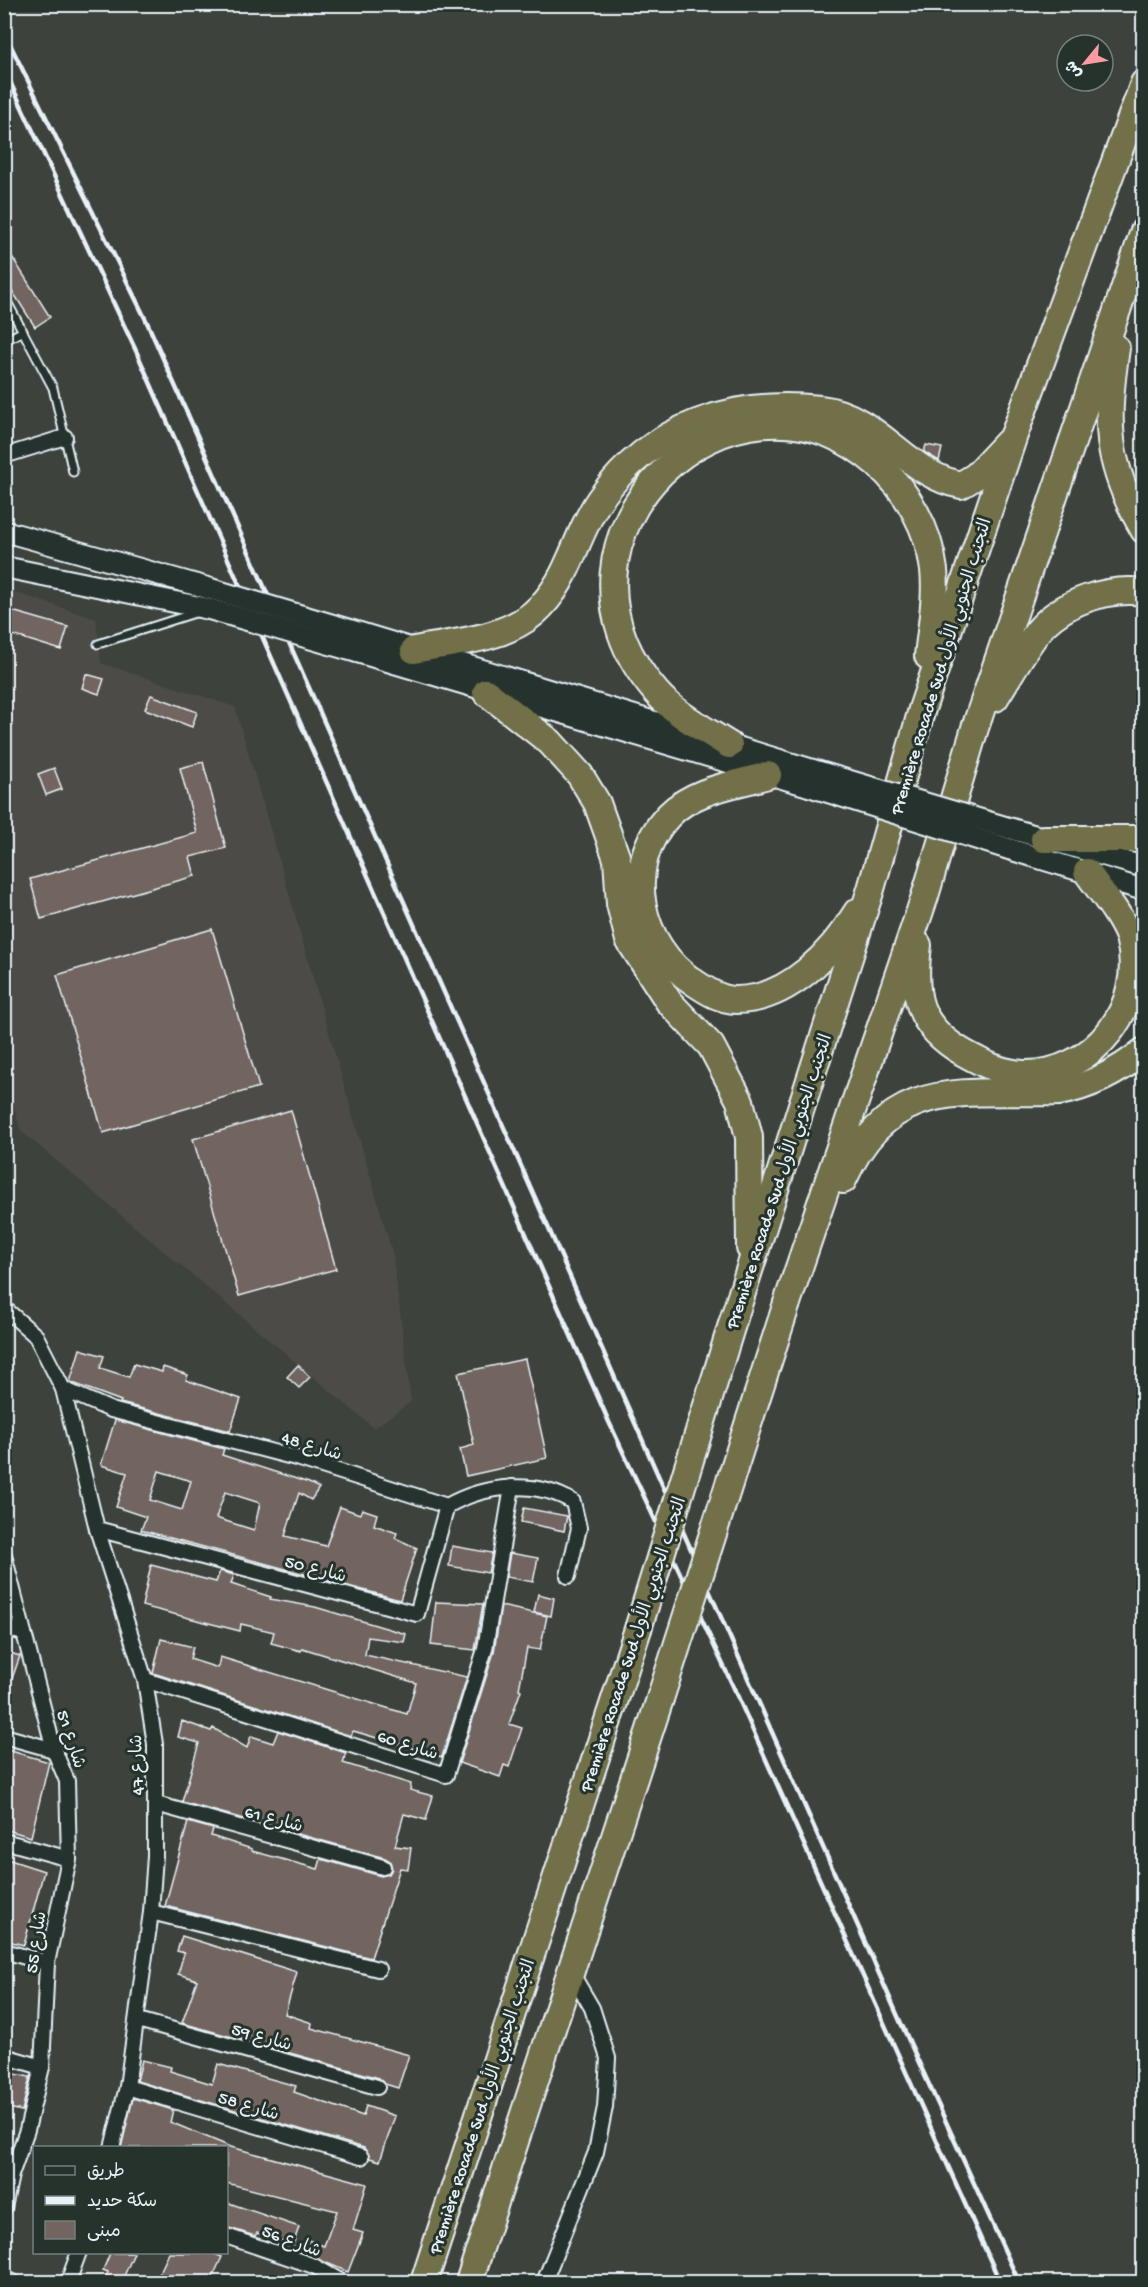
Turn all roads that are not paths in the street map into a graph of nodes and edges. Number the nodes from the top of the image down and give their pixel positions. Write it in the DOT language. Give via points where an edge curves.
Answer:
graph roads {
  1 [pos="1143,83"];
  2 [pos="1143,231"];
  3 [pos="1124,288"];
  4 [pos="4,296"];
  5 [pos="23,331"];
  6 [pos="4,341"];
  7 [pos="1014,435"];
  8 [pos="65,437"];
  9 [pos="4,456"];
  10 [pos="73,472"];
  11 [pos="1143,530"];
  12 [pos="4,531"];
  13 [pos="4,567"];
  14 [pos="1143,592"];
  15 [pos="210,599"];
  16 [pos="359,642"];
  17 [pos="98,644"];
  18 [pos="414,650"];
  19 [pos="486,692"];
  20 [pos="922,709"];
  21 [pos="975,728"];
  22 [pos="729,745"];
  23 [pos="768,775"];
  24 [pos="811,778"];
  25 [pos="1044,839"];
  26 [pos="1143,839"];
  27 [pos="1143,867"];
  28 [pos="1087,872"];
  29 [pos="871,889"];
  30 [pos="1143,890"];
  31 [pos="925,896"];
  32 [pos="1143,1051"];
  33 [pos="752,1263"];
  34 [pos="787,1303"];
  35 [pos="4,1308"];
  36 [pos="63,1389"];
  37 [pos="512,1487"];
  38 [pos="447,1506"];
  39 [pos="97,1529"];
  40 [pos="4,1555"];
  41 [pos="568,1576"];
  42 [pos="4,1628"];
  43 [pos="24,1633"];
  44 [pos="145,1680"];
  45 [pos="4,1736"];
  46 [pos="54,1750"];
  47 [pos="156,1804"];
  48 [pos="4,1841"];
  49 [pos="69,1859"];
  50 [pos="383,1867"];
  51 [pos="151,1912"];
  52 [pos="4,1951"];
  53 [pos="47,1963"];
  54 [pos="378,1969"];
  55 [pos="572,1974"];
  56 [pos="138,2020"];
  57 [pos="4,2056"];
  58 [pos="42,2067"];
  59 [pos="127,2086"];
  60 [pos="377,2087"];
  61 [pos="112,2146"];
  62 [pos="361,2157"];
  63 [pos="8,2174"];
  64 [pos="4,2208"];
  65 [pos="228,2237"];
  66 [pos="79,2254"];
  67 [pos="4,2278"];
  68 [pos="13,2283"];
  69 [pos="68,2283"];
  70 [pos="342,2283"];
  71 [pos="423,2283"];
  72 [pos="469,2283"];
  73 [pos="544,2283"];
  1 -- 7 [label="highway, Première Rocade Sud التجنب الجنوبي الأول"];
  2 -- 3 [label="highway"];
  3 -- 11 [label="highway" via="1110,389 1111,451 1117,477"];
  3 -- 21 [label="highway"];
  4 -- 5 [label="lane"];
  5 -- 6 [label="lane"];
  5 -- 8 [label="lane" via="53,388"];
  7 -- 18 [label="highway" via="961,485 928,474 856,418 823,409 781,405 745,408 701,420 663,439 631,465 600,500 565,576 534,614 486,637"];
  7 -- 20 [label="highway, Première Rocade Sud التجنب الجنوبي الأول"];
  8 -- 9 [label="street"];
  8 -- 10 [label="lane"];
  12 -- 15 [label="main road"];
  13 -- 15 [label="main road"];
  14 -- 21 [label="highway" via="1123,591 1089,598 1049,621 1038,631"];
  15 -- 16 [label="main road, bridge"];
  15 -- 17 [label="lane"];
  16 -- 18 [label="main road"];
  16 -- 19 [label="main road"];
  18 -- 22 [label="main road"];
  19 -- 23 [label="main road"];
  19 -- 33 [label="highway" via="550,742 580,775 597,803 617,859 620,904 629,940 669,1002 711,1046 740,1101 748,1137"];
  20 -- 22 [label="highway" via="934,587 927,540 914,510 885,471 844,439 806,427 769,423 707,441 677,459 652,481 633,506 614,559 617,617 640,669 656,692 680,714"];
  20 -- 29 [label="highway, Première Rocade Sud التجنب الجنوبي الأول"];
  21 -- 31 [label="highway"];
  22 -- 24 [label="main road"];
  23 -- 24 [label="main road"];
  23 -- 29 [label="highway" via="694,796 670,814 648,842 640,873 641,899 651,934 668,963 713,995 736,1000 766,994 811,968 853,918"];
  24 -- 25 [label="main road, bridge"];
  24 -- 28 [label="main road, bridge" via="1009,849"];
  25 -- 26 [label="highway"];
  25 -- 27 [label="main road"];
  28 -- 30 [label="main road"];
  28 -- 31 [label="highway" via="1129,939 1133,968 1130,997 1120,1023 1104,1042 1069,1063 1040,1073 1012,1073 987,1066 946,1042 930,1026 920,1006 915,979"];
  29 -- 33 [label="highway, Première Rocade Sud التجنب الجنوبي الأول"];
  31 -- 34 [label="highway"];
  32 -- 34 [label="highway" via="1112,1074 1077,1088 936,1097 904,1106 885,1118 855,1154"];
  33 -- 71 [label="highway, Première Rocade Sud التجنب الجنوبي الأول, bridge" via="638,1629"];
  34 -- 55 [label="highway, bridge"];
  35 -- 36 [label="street" via="36,1336"];
  36 -- 38 [label="street, شارع 48" via="111,1410 300,1459"];
  36 -- 39 [label="street, شارع 47"];
  37 -- 38 [label="street" via="469,1493"];
  37 -- 41 [label="street" via="557,1492 573,1502 579,1527"];
  37 -- 44 [label="street, شارع 60" via="485,1649 446,1775"];
  38 -- 39 [label="street, شارع 50" via="417,1614"];
  39 -- 44 [label="street, شارع 47"];
  40 -- 43 [label="street, شارع 51"];
  42 -- 43 [label="street"];
  43 -- 46 [label="street, شارع 51"];
  44 -- 47 [label="street, شارع 47" via="155,1744"];
  45 -- 46 [label="street"];
  46 -- 49 [label="street, شارع 51" via="67,1781"];
  47 -- 50 [label="street, شارع 61"];
  47 -- 51 [label="street, شارع 47"];
  48 -- 49 [label="street"];
  49 -- 53 [label="street, شارع 55"];
  51 -- 54 [label="street"];
  51 -- 56 [label="street, شارع 47"];
  52 -- 53 [label="street"];
  53 -- 58 [label="street, شارع 55"];
  55 -- 72 [label="highway"];
  55 -- 73 [label="street" via="592,2008 609,2058 605,2107 596,2152"];
  56 -- 59 [label="street, شارع 47"];
  56 -- 60 [label="street, شارع 59"];
  57 -- 58 [label="street"];
  58 -- 63 [label="street, شارع 55" via="27,2130"];
  59 -- 61 [label="street, شارع 47"];
  59 -- 62 [label="street, شارع 58"];
  63 -- 64 [label="street"];
  65 -- 70 [label="street, شارع 56" via="314,2266"];
  66 -- 69 [label="street"];
  67 -- 68 [label="street"];
}
